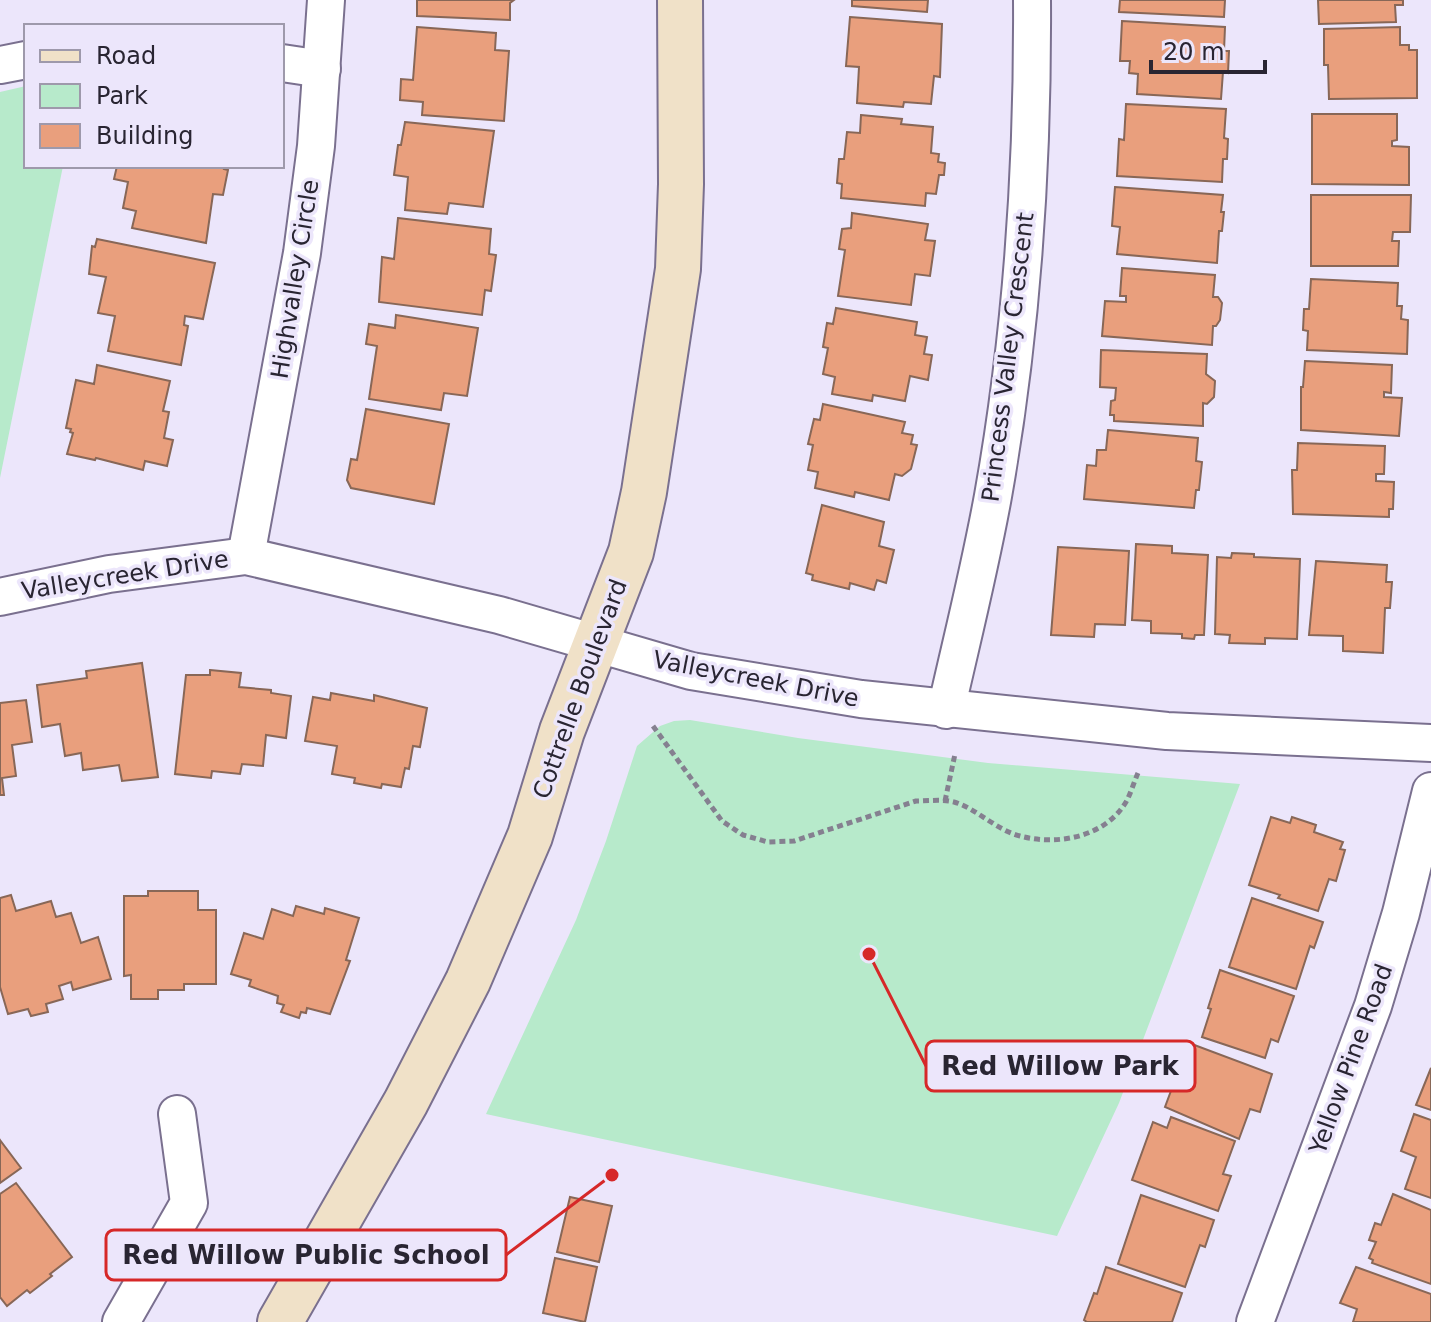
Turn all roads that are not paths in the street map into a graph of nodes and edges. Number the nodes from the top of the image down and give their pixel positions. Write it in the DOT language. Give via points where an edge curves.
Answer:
graph roads {
  1 [pos="326,0"];
  2 [pos="680,0"];
  3 [pos="1032,0"];
  4 [pos="24,60"];
  5 [pos="284,63"];
  6 [pos="0,65"];
  7 [pos="322,69"];
  8 [pos="246,556"];
  9 [pos="0,597"];
  10 [pos="596,644"];
  11 [pos="946,710"];
  12 [pos="1431,743"];
  13 [pos="1431,791"];
  14 [pos="177,1114"];
  15 [pos="121,1322"];
  16 [pos="280,1322"];
  17 [pos="1255,1322"];
  1 -- 7 [label="street, Highvalley Circle"];
  2 -- 10 [label="main road, Cottrelle Boulevard" via="681,184 670,334 631,552"];
  3 -- 11 [label="street, Princess Valley Crescent" via="1030,169 1008,392 993,497"];
  4 -- 6 [label="street"];
  5 -- 7 [label="street"];
  7 -- 8 [label="street, Highvalley Circle" via="302,253"];
  8 -- 9 [label="street, Valleycreek Drive" via="109,574"];
  8 -- 10 [label="street, Valleycreek Drive" via="499,615"];
  10 -- 11 [label="street, Valleycreek Drive" via="691,671"];
  10 -- 16 [label="main road, Cottrelle Boulevard" via="530,836 468,981 399,1115"];
  11 -- 12 [label="street, Valleycreek Drive" via="1167,731"];
  13 -- 17 [label="street, Yellow Pine Road" via="1373,1006"];
  14 -- 15 [label="street" via="189,1203"];
}
